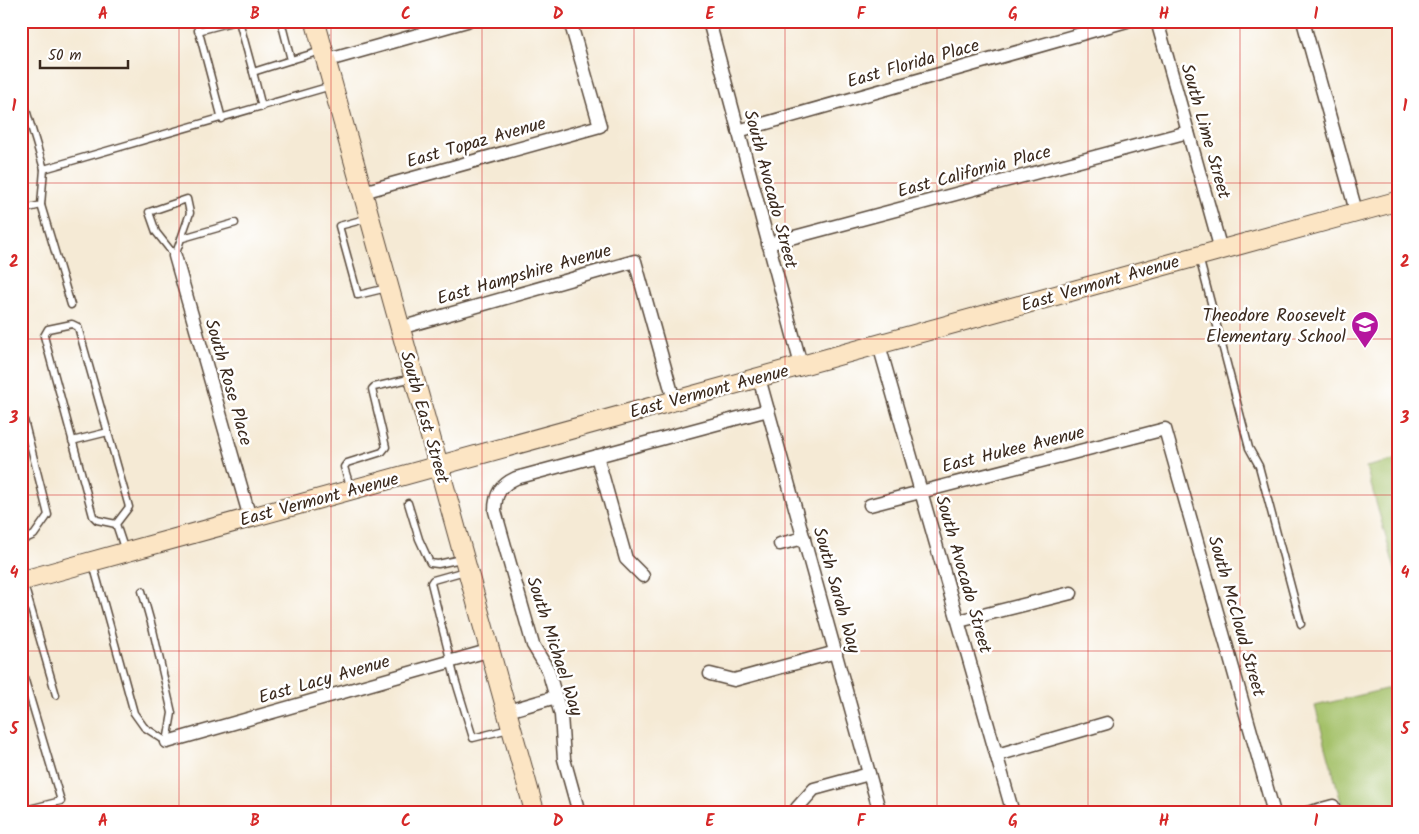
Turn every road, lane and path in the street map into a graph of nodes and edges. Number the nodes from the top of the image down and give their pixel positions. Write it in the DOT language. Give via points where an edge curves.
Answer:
graph roads {
  1 [pos="196,21"];
  2 [pos="237,21"];
  3 [pos="281,21"];
  4 [pos="315,21"];
  5 [pos="467,21"];
  6 [pos="570,21"];
  7 [pos="709,21"];
  8 [pos="1127,21"];
  9 [pos="1157,21"];
  10 [pos="1303,21"];
  11 [pos="198,31"];
  12 [pos="324,56"];
  13 [pos="291,60"];
  14 [pos="253,72"];
  15 [pos="332,86"];
  16 [pos="21,93"];
  17 [pos="262,107"];
  18 [pos="222,119"];
  19 [pos="738,131"];
  20 [pos="1188,132"];
  21 [pos="44,169"];
  22 [pos="363,192"];
  23 [pos="1398,201"];
  24 [pos="41,205"];
  25 [pos="21,210"];
  26 [pos="1356,211"];
  27 [pos="370,217"];
  28 [pos="235,223"];
  29 [pos="183,238"];
  30 [pos="768,244"];
  31 [pos="1221,250"];
  32 [pos="175,256"];
  33 [pos="1198,256"];
  34 [pos="389,287"];
  35 [pos="71,305"];
  36 [pos="400,328"];
  37 [pos="879,345"];
  38 [pos="801,365"];
  39 [pos="414,378"];
  40 [pos="759,378"];
  41 [pos="674,400"];
  42 [pos="21,408"];
  43 [pos="768,410"];
  44 [pos="1164,429"];
  45 [pos="108,432"];
  46 [pos="72,441"];
  47 [pos="597,456"];
  48 [pos="439,466"];
  49 [pos="351,490"];
  50 [pos="922,490"];
  51 [pos="408,503"];
  52 [pos="870,505"];
  53 [pos="250,518"];
  54 [pos="116,524"];
  55 [pos="804,538"];
  56 [pos="21,541"];
  57 [pos="780,544"];
  58 [pos="125,552"];
  59 [pos="92,561"];
  60 [pos="467,564"];
  61 [pos="644,576"];
  62 [pos="22,580"];
  63 [pos="142,592"];
  64 [pos="1071,593"];
  65 [pos="959,621"];
  66 [pos="1301,624"];
  67 [pos="491,650"];
  68 [pos="836,652"];
  69 [pos="451,661"];
  70 [pos="21,667"];
  71 [pos="710,674"];
  72 [pos="56,696"];
  73 [pos="556,697"];
  74 [pos="510,720"];
  75 [pos="1107,723"];
  76 [pos="167,742"];
  77 [pos="996,755"];
  78 [pos="869,774"];
  79 [pos="1333,806"];
  80 [pos="797,808"];
  81 [pos="21,811"];
  82 [pos="536,813"];
  83 [pos="579,813"];
  84 [pos="880,813"];
  85 [pos="1013,813"];
  86 [pos="1274,813"];
  87 [pos="1307,813"];
  1 -- 11 [label="lane"];
  2 -- 11 [label="lane"];
  2 -- 14 [label="lane"];
  3 -- 13 [label="lane"];
  4 -- 12 [label="street, South East Street"];
  5 -- 12 [label="street"];
  6 -- 22 [label="street, East Topaz Avenue" via="600,126"];
  7 -- 19 [label="street, South Avocado Street"];
  8 -- 19 [label="street, East Florida Place"];
  9 -- 20 [label="street, South Lime Street"];
  10 -- 26 [label="street"];
  11 -- 18 [label="lane"];
  12 -- 13 [label="lane"];
  12 -- 15 [label="street, South East Street"];
  13 -- 14 [label="lane"];
  14 -- 17 [label="lane"];
  15 -- 17 [label="lane"];
  15 -- 22 [label="street, South East Street"];
  16 -- 21 [label="lane"];
  17 -- 18 [label="lane"];
  18 -- 21 [label="lane"];
  19 -- 30 [label="street, South Avocado Street"];
  20 -- 30 [label="street, East California Place"];
  20 -- 31 [label="street, South Lime Street"];
  21 -- 24 [label="lane"];
  22 -- 27 [label="street, South East Street"];
  23 -- 26 [label="street, East Vermont Avenue"];
  24 -- 25 [label="lane"];
  24 -- 35 [label="lane"];
  26 -- 31 [label="street, East Vermont Avenue"];
  27 -- 34 [label="street, South East Street"];
  27 -- 34 [label="lane" via="339,226 358,295"];
  28 -- 29 [label="lane"];
  29 -- 32 [label="lane"];
  29 -- 32 [label="lane" via="190,213 187,199 149,212 156,232"];
  30 -- 38 [label="street, South Avocado Street"];
  31 -- 33 [label="street, East Vermont Avenue"];
  32 -- 53 [label="street, South Rose Place"];
  33 -- 37 [label="street, East Vermont Avenue"];
  33 -- 66 [label="lane" via="1249,448 1259,466"];
  34 -- 36 [label="street, South East Street"];
  36 -- 39 [label="street, South East Street"];
  36 -- 41 [label="street, East Hampshire Avenue" via="635,261"];
  37 -- 38 [label="street, East Vermont Avenue"];
  37 -- 50 [label="street, South Avocado Street"];
  38 -- 40 [label="street, East Vermont Avenue"];
  39 -- 48 [label="street, South East Street"];
  39 -- 49 [label="lane" via="372,389 386,447 382,452 347,463 344,467"];
  40 -- 41 [label="street, East Vermont Avenue"];
  40 -- 43 [label="street, South Sarah Way"];
  41 -- 48 [label="street, East Vermont Avenue"];
  42 -- 56 [label="lane" via="48,515 34,535"];
  43 -- 47 [label="street"];
  43 -- 55 [label="street, South Sarah Way"];
  44 -- 50 [label="street, East Hukee Avenue"];
  44 -- 86 [label="street, South McCloud Street"];
  45 -- 46 [label="lane"];
  45 -- 46 [label="lane" via="78,327 72,324 48,329 44,336"];
  45 -- 54 [label="lane" via="129,507"];
  46 -- 54 [label="lane" via="93,516"];
  47 -- 61 [label="street" via="626,559"];
  47 -- 73 [label="street, South Michael Way" via="506,483 499,490 495,511 533,645 548,670"];
  48 -- 49 [label="street, East Vermont Avenue"];
  48 -- 60 [label="street, South East Street"];
  49 -- 53 [label="street, East Vermont Avenue"];
  50 -- 52 [label="street, East Hukee Avenue"];
  50 -- 65 [label="street, South Avocado Street"];
  51 -- 60 [label="lane" via="430,563"];
  53 -- 58 [label="street, East Vermont Avenue"];
  54 -- 58 [label="lane"];
  55 -- 57 [label="street"];
  55 -- 68 [label="street, South Sarah Way"];
  58 -- 59 [label="street, East Vermont Avenue"];
  59 -- 62 [label="street, East Vermont Avenue"];
  59 -- 76 [label="lane" via="134,713 144,727"];
  60 -- 67 [label="street, South East Street"];
  60 -- 69 [label="lane" via="431,583"];
  62 -- 72 [label="lane"];
  63 -- 76 [label="lane" via="172,713"];
  64 -- 65 [label="street"];
  65 -- 77 [label="street, South Avocado Street"];
  67 -- 69 [label="street, East Lacy Avenue"];
  67 -- 74 [label="street, South East Street"];
  68 -- 71 [label="street" via="734,680"];
  68 -- 78 [label="street, South Sarah Way"];
  69 -- 74 [label="lane" via="473,738"];
  69 -- 76 [label="street, East Lacy Avenue"];
  70 -- 81 [label="lane" via="61,801"];
  73 -- 74 [label="street"];
  73 -- 83 [label="street, South Michael Way" via="564,729 564,759"];
  74 -- 82 [label="street, South East Street"];
  75 -- 77 [label="street"];
  77 -- 85 [label="street, South Avocado Street"];
  78 -- 80 [label="street" via="814,789"];
  78 -- 84 [label="street, South Sarah Way"];
  79 -- 87 [label="street"];
}
